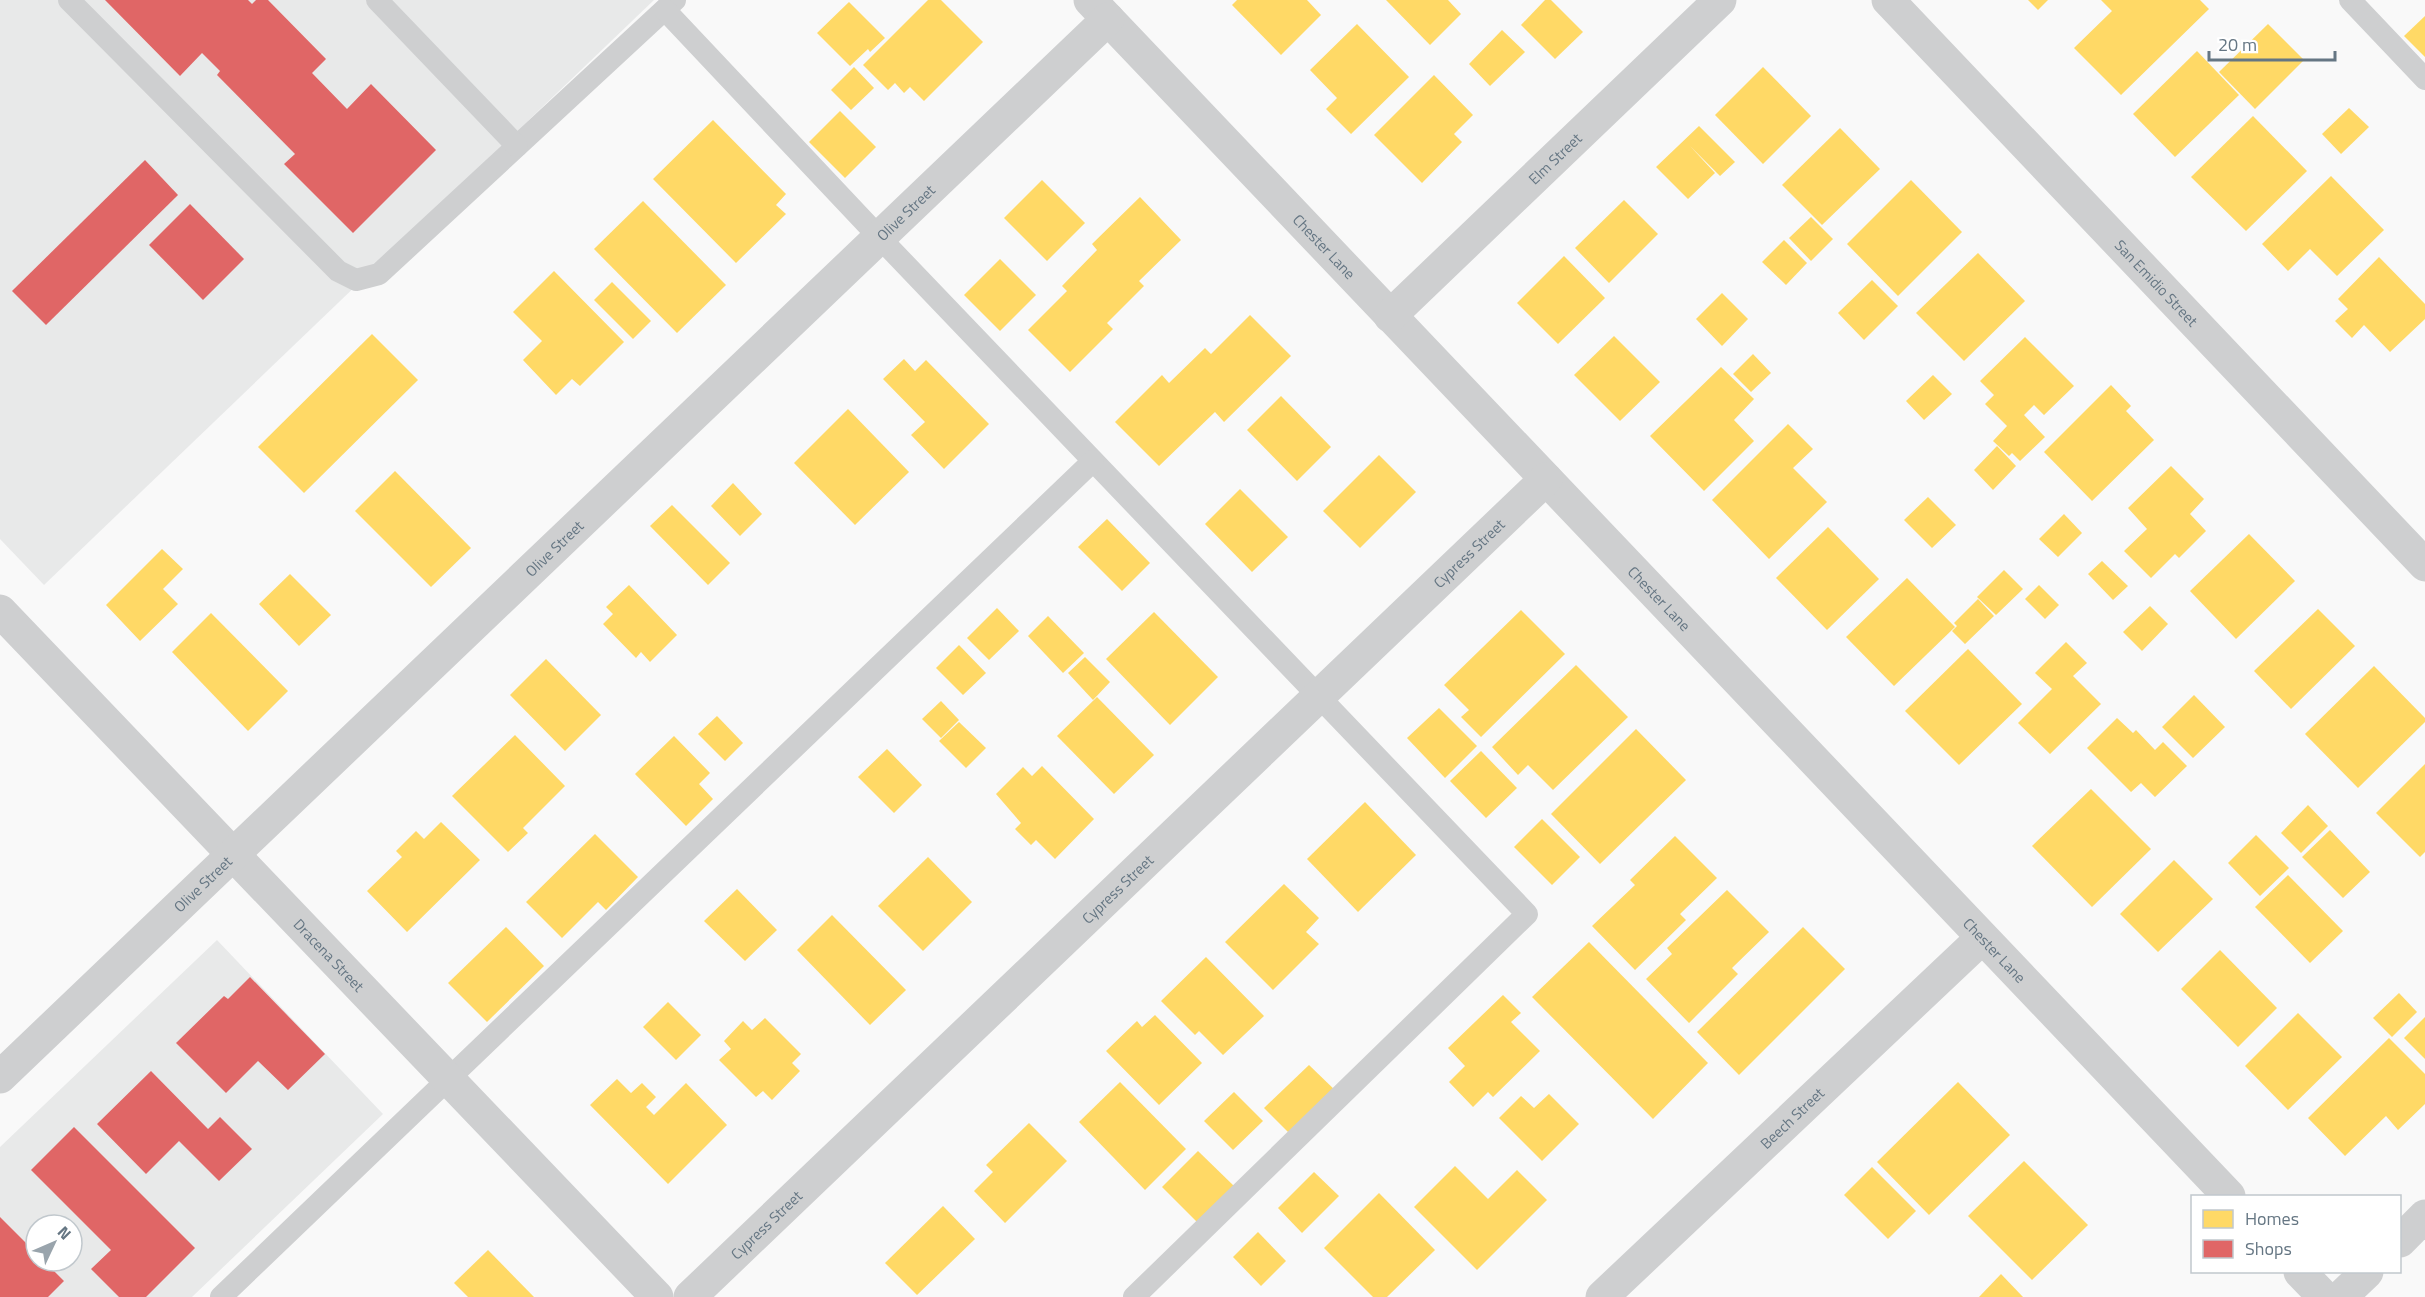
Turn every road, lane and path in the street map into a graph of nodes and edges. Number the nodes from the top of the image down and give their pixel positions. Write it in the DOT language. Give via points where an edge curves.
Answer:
graph roads {
  1 [pos="69,0"];
  2 [pos="377,0"];
  3 [pos="1720,0"];
  4 [pos="1888,0"];
  5 [pos="2350,0"];
  6 [pos="670,5"];
  7 [pos="1099,9"];
  8 [pos="2425,79"];
  9 [pos="517,146"];
  10 [pos="879,237"];
  11 [pos="1390,316"];
  12 [pos="1094,461"];
  13 [pos="1545,479"];
  14 [pos="2425,565"];
  15 [pos="0,612"];
  16 [pos="1317,697"];
  17 [pos="233,855"];
  18 [pos="1982,938"];
  19 [pos="0,1077"];
  20 [pos="450,1080"];
  21 [pos="2227,1195"];
  22 [pos="2425,1216"];
  23 [pos="2401,1240"];
  24 [pos="2301,1273"];
  25 [pos="2366,1273"];
  26 [pos="221,1297"];
  27 [pos="657,1297"];
  28 [pos="690,1297"];
  29 [pos="1134,1297"];
  30 [pos="1602,1297"];
  31 [pos="2325,1297"];
  32 [pos="2341,1297"];
  1 -- 9 [label="lane" via="338,271 356,280 379,274"];
  2 -- 9 [label="lane"];
  3 -- 11 [label="street, Elm Street"];
  4 -- 14 [label="street, San Emidio Street"];
  5 -- 8 [label="lane"];
  6 -- 9 [label="lane"];
  6 -- 10 [label="lane"];
  7 -- 10 [label="street, Olive Street"];
  7 -- 11 [label="street, Chester Lane"];
  10 -- 12 [label="lane"];
  10 -- 17 [label="street, Olive Street"];
  11 -- 13 [label="street, Chester Lane"];
  12 -- 16 [label="lane"];
  12 -- 20 [label="lane"];
  13 -- 16 [label="street, Cypress Street"];
  13 -- 18 [label="street, Chester Lane"];
  15 -- 17 [label="street, Dracena Street"];
  16 -- 28 [label="street, Cypress Street"];
  16 -- 29 [label="lane" via="1527,914"];
  17 -- 19 [label="street, Olive Street"];
  17 -- 20 [label="street, Dracena Street"];
  18 -- 21 [label="street, Chester Lane"];
  18 -- 30 [label="street, Beech Street"];
  20 -- 26 [label="lane"];
  20 -- 27 [label="street, Dracena Street"];
  22 -- 23 [label="street"];
  24 -- 31 [label="street"];
  25 -- 32 [label="street"];
}
